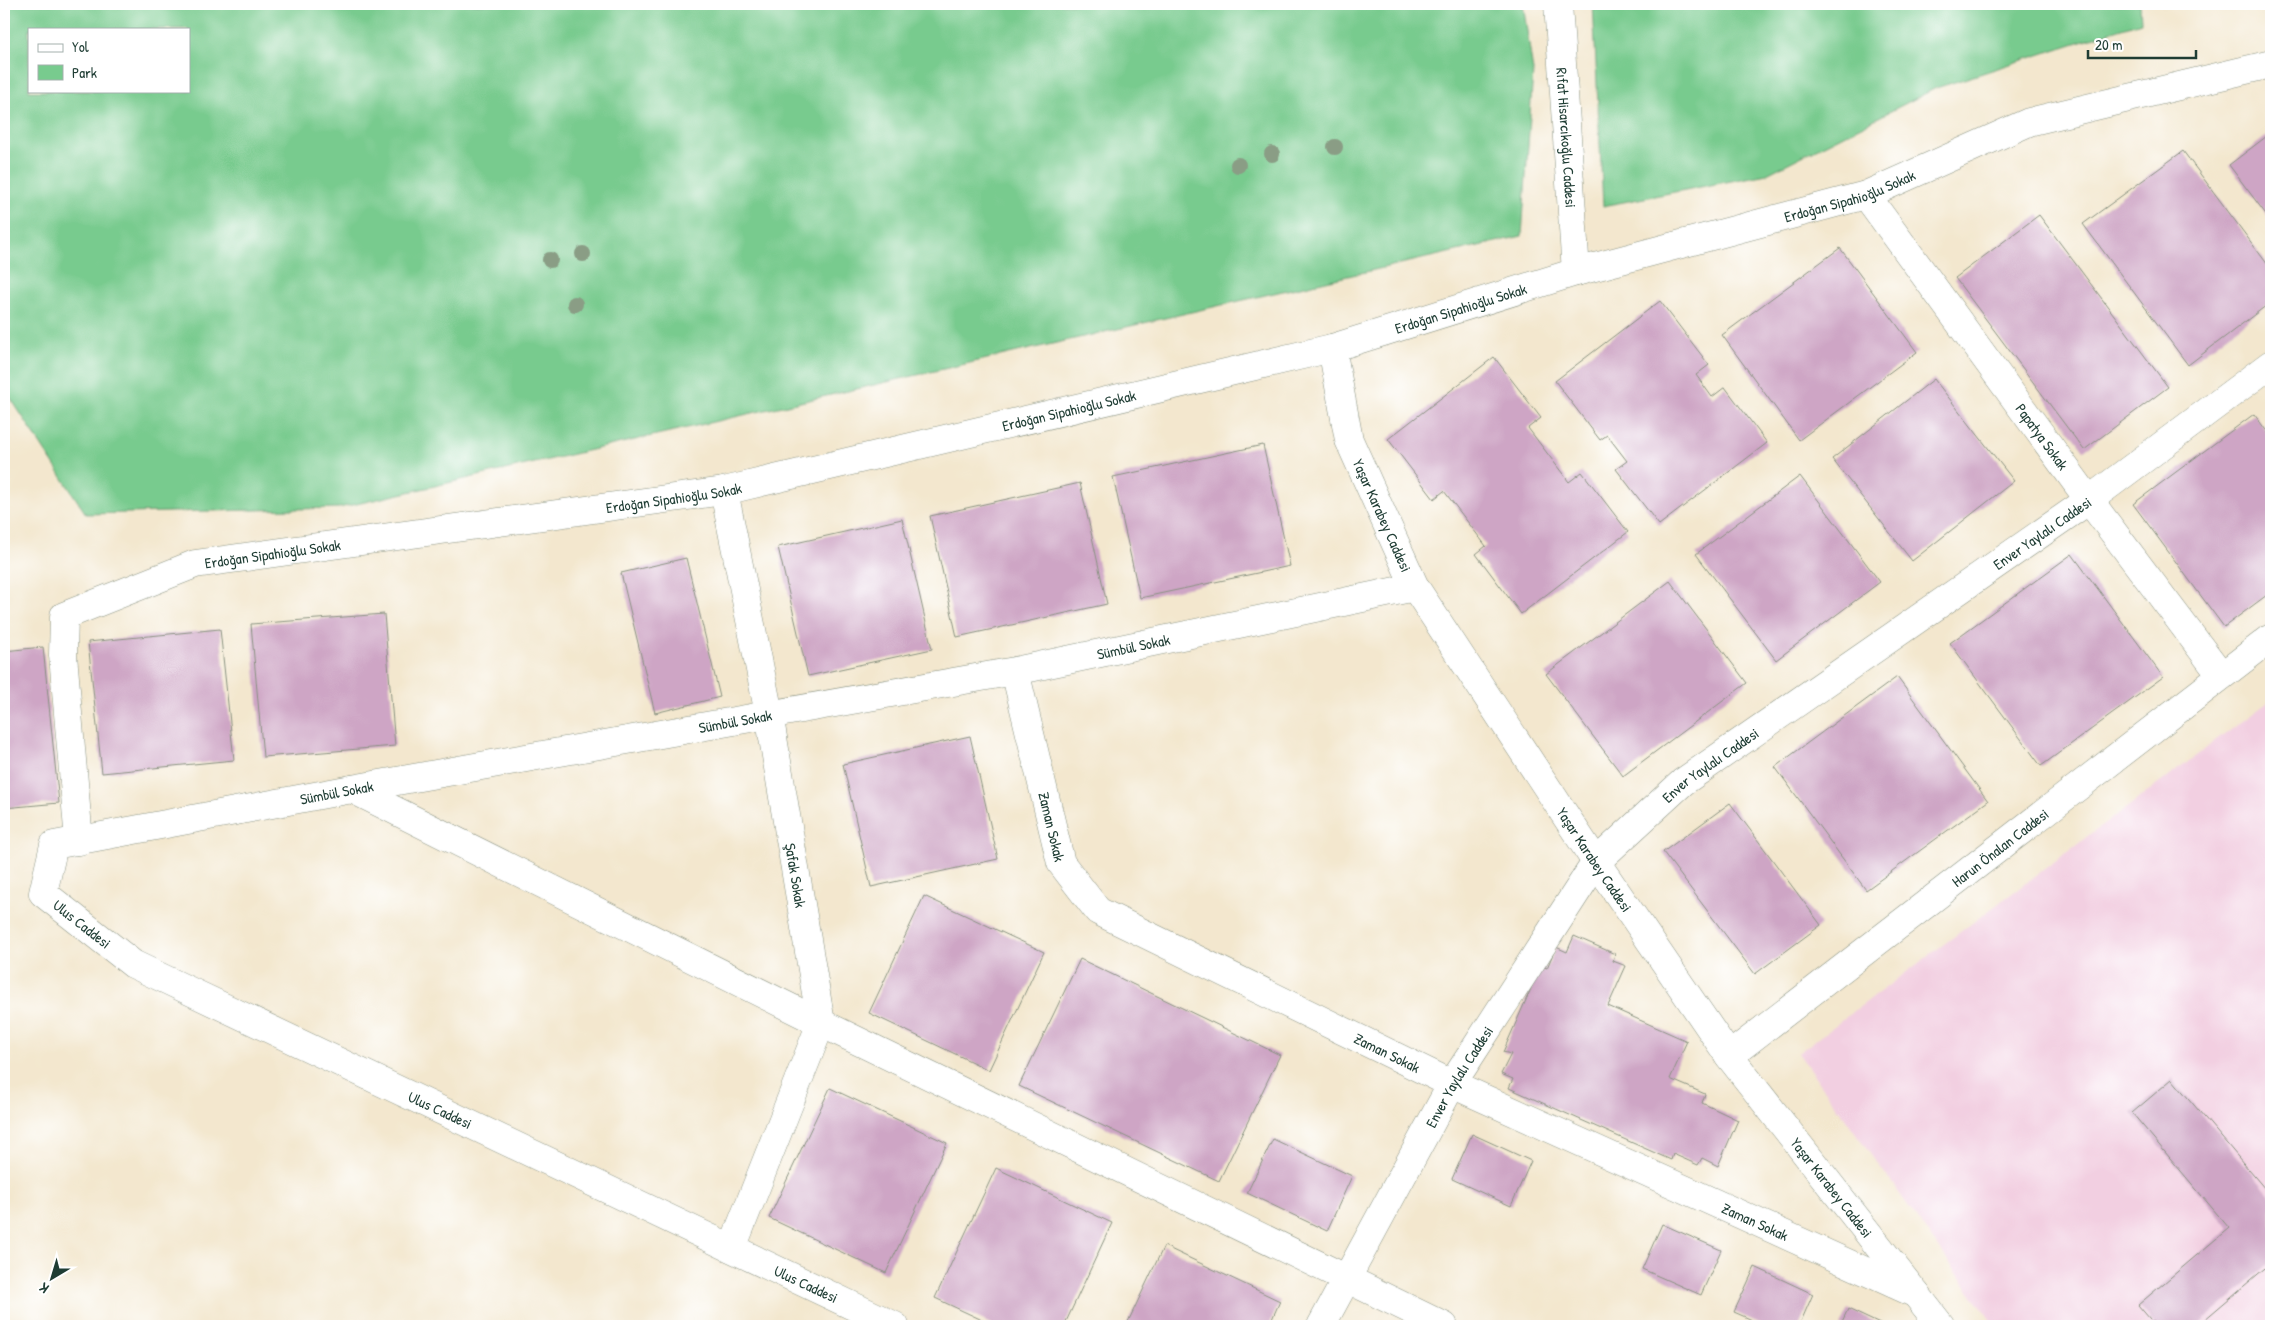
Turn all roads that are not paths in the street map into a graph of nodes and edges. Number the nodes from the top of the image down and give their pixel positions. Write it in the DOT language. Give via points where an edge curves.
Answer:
graph roads {
  1 [pos="1558,4"];
  2 [pos="2271,64"];
  3 [pos="1866,195"];
  4 [pos="1576,272"];
  5 [pos="1332,348"];
  6 [pos="2271,364"];
  7 [pos="724,490"];
  8 [pos="2089,500"];
  9 [pos="1415,588"];
  10 [pos="2271,638"];
  11 [pos="1015,671"];
  12 [pos="2221,675"];
  13 [pos="769,714"];
  14 [pos="352,789"];
  15 [pos="67,843"];
  16 [pos="1596,862"];
  17 [pos="820,1023"];
  18 [pos="1729,1056"];
  19 [pos="1452,1084"];
  20 [pos="732,1248"];
  21 [pos="1345,1279"];
  22 [pos="1916,1294"];
  23 [pos="895,1326"];
  24 [pos="1321,1326"];
  25 [pos="1444,1326"];
  26 [pos="1941,1326"];
  1 -- 4 [label="street, Rıfat Hisarcıkoğlu Caddesi"];
  2 -- 3 [label="street, Erdoğan Sipahioğlu Sokak" via="2029,122"];
  3 -- 4 [label="street, Erdoğan Sipahioğlu Sokak"];
  3 -- 8 [label="street, Papatya Sokak"];
  4 -- 5 [label="street, Erdoğan Sipahioğlu Sokak"];
  5 -- 7 [label="street, Erdoğan Sipahioğlu Sokak"];
  5 -- 9 [label="street, Yaşar Karabey Caddesi" via="1349,440"];
  6 -- 8 [label="street, Enver Yaylalı Caddesi"];
  7 -- 13 [label="street, Şafak Sokak"];
  7 -- 15 [label="street, Erdoğan Sipahioğlu Sokak" via="195,564 64,616"];
  8 -- 12 [label="street, Papatya Sokak"];
  8 -- 16 [label="street, Enver Yaylalı Caddesi" via="1683,782"];
  9 -- 11 [label="street, Sümbül Sokak"];
  9 -- 16 [label="street, Yaşar Karabey Caddesi"];
  10 -- 12 [label="street, Harun Önalan Caddesi"];
  11 -- 13 [label="street, Sümbül Sokak"];
  11 -- 19 [label="street, Zaman Sokak" via="1061,863 1098,911"];
  12 -- 18 [label="street, Harun Önalan Caddesi"];
  13 -- 14 [label="street, Sümbül Sokak"];
  13 -- 17 [label="street, Şafak Sokak"];
  14 -- 15 [label="street, Sümbül Sokak"];
  14 -- 17 [label="street"];
  15 -- 20 [label="street, Ulus Caddesi" via="43,893 133,964"];
  16 -- 18 [label="street, Yaşar Karabey Caddesi"];
  16 -- 19 [label="street, Enver Yaylalı Caddesi"];
  17 -- 20 [label="street"];
  17 -- 21 [label="street"];
  18 -- 22 [label="street, Yaşar Karabey Caddesi"];
  19 -- 21 [label="street, Enver Yaylalı Caddesi"];
  19 -- 22 [label="street, Zaman Sokak"];
  20 -- 23 [label="street, Ulus Caddesi"];
  21 -- 24 [label="street, Enver Yaylalı Caddesi"];
  21 -- 25 [label="street"];
  22 -- 26 [label="street, Yaşar Karabey Caddesi"];
}
